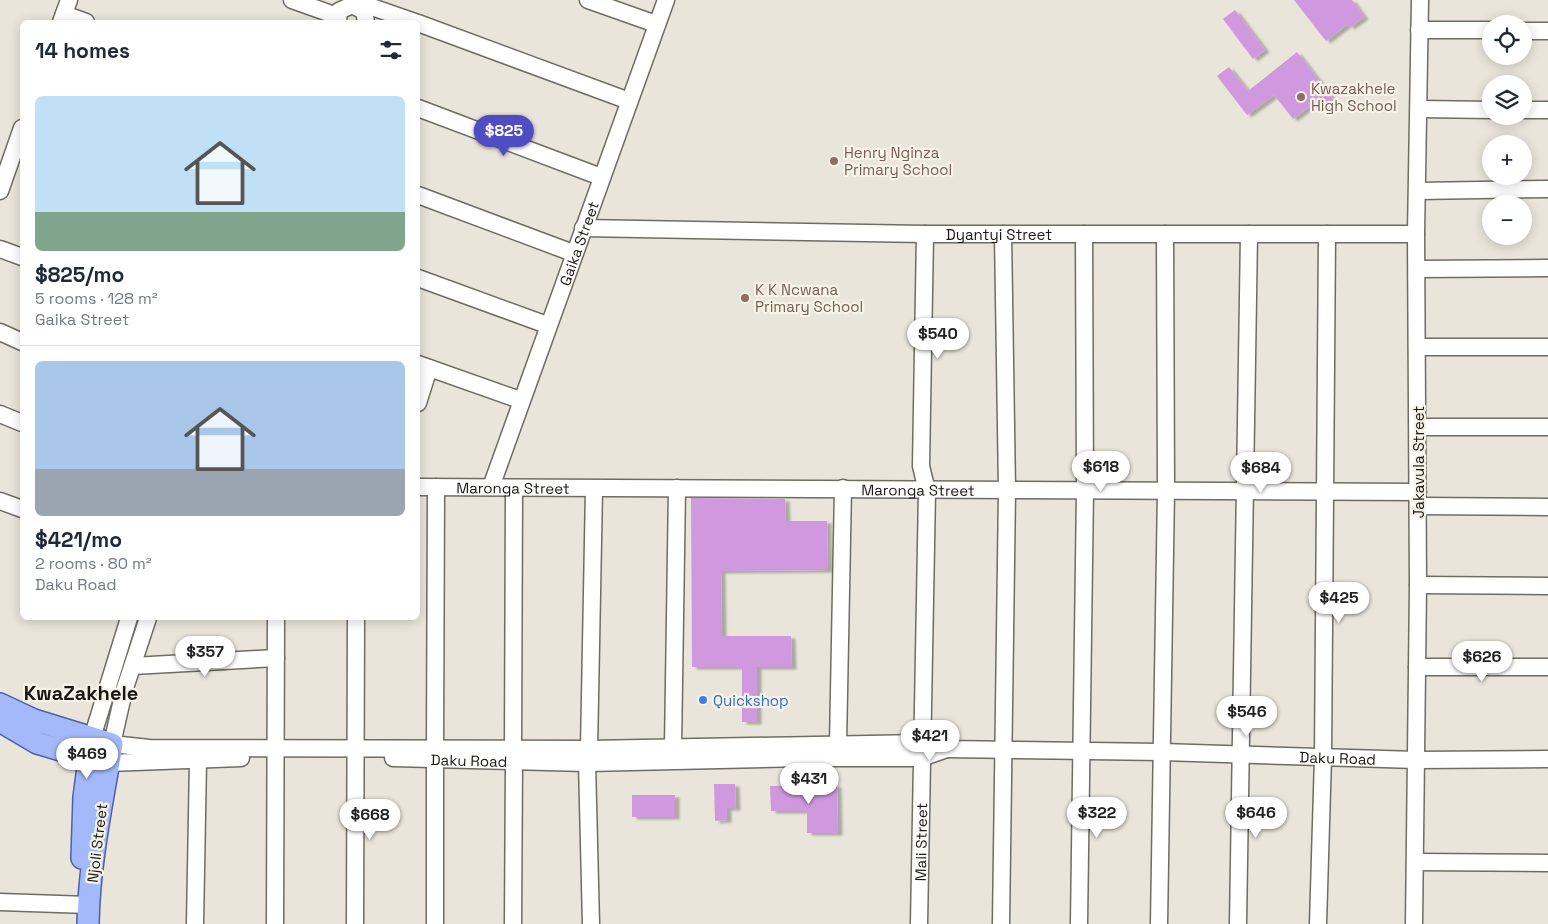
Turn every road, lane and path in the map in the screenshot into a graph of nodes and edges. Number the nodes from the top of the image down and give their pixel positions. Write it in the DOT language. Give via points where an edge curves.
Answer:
graph roads {
  1 [pos="292,0"];
  2 [pos="588,0"];
  3 [pos="666,0"];
  4 [pos="1420,0"];
  5 [pos="366,11"];
  6 [pos="65,12"];
  7 [pos="340,15"];
  8 [pos="82,20"];
  9 [pos="404,20"];
  10 [pos="420,24"];
  11 [pos="656,24"];
  12 [pos="1420,30"];
  13 [pos="1482,30"];
  14 [pos="1532,31"];
  15 [pos="1548,31"];
  16 [pos="629,101"];
  17 [pos="420,109"];
  18 [pos="1420,110"];
  19 [pos="1482,110"];
  20 [pos="1532,110"];
  21 [pos="1548,110"];
  22 [pos="20,141"];
  23 [pos="16,166"];
  24 [pos="601,177"];
  25 [pos="1548,189"];
  26 [pos="0,191"];
  27 [pos="1418,191"];
  28 [pos="420,197"];
  29 [pos="583,228"];
  30 [pos="924,234"];
  31 [pos="1003,234"];
  32 [pos="1084,234"];
  33 [pos="1165,234"];
  34 [pos="1249,234"];
  35 [pos="1327,234"];
  36 [pos="1416,234"];
  37 [pos="0,249"];
  38 [pos="573,254"];
  39 [pos="20,256"];
  40 [pos="1548,268"];
  41 [pos="1418,269"];
  42 [pos="420,279"];
  43 [pos="547,325"];
  44 [pos="0,332"];
  45 [pos="20,341"];
  46 [pos="1418,347"];
  47 [pos="1548,347"];
  48 [pos="423,366"];
  49 [pos="420,388"];
  50 [pos="520,400"];
  51 [pos="0,414"];
  52 [pos="20,422"];
  53 [pos="1418,427"];
  54 [pos="1548,427"];
  55 [pos="420,487"];
  56 [pos="436,487"];
  57 [pos="490,487"];
  58 [pos="514,488"];
  59 [pos="677,488"];
  60 [pos="843,488"];
  61 [pos="594,489"];
  62 [pos="1007,490"];
  63 [pos="1085,490"];
  64 [pos="1166,490"];
  65 [pos="927,491"];
  66 [pos="1245,491"];
  67 [pos="1324,492"];
  68 [pos="1418,499"];
  69 [pos="0,501"];
  70 [pos="1548,507"];
  71 [pos="20,508"];
  72 [pos="1418,585"];
  73 [pos="1548,586"];
  74 [pos="128,620"];
  75 [pos="147,620"];
  76 [pos="276,620"];
  77 [pos="356,620"];
  78 [pos="276,658"];
  79 [pos="133,666"];
  80 [pos="1417,666"];
  81 [pos="1548,667"];
  82 [pos="0,704"];
  83 [pos="0,721"];
  84 [pos="92,738"];
  85 [pos="838,744"];
  86 [pos="673,747"];
  87 [pos="1003,750"];
  88 [pos="921,751"];
  89 [pos="1162,752"];
  90 [pos="276,753"];
  91 [pos="354,753"];
  92 [pos="1083,753"];
  93 [pos="435,754"];
  94 [pos="1242,754"];
  95 [pos="513,755"];
  96 [pos="103,756"];
  97 [pos="588,756"];
  98 [pos="1322,757"];
  99 [pos="1548,759"];
  100 [pos="1416,760"];
  101 [pos="198,761"];
  102 [pos="1416,862"];
  103 [pos="1548,863"];
  104 [pos="0,902"];
  105 [pos="84,914"];
  106 [pos="195,924"];
  107 [pos="275,924"];
  108 [pos="355,924"];
  109 [pos="435,924"];
  110 [pos="513,924"];
  111 [pos="591,924"];
  112 [pos="919,924"];
  113 [pos="1001,924"];
  114 [pos="1079,924"];
  115 [pos="1159,924"];
  116 [pos="1238,924"];
  117 [pos="1318,924"];
  118 [pos="1414,924"];
  1 -- 7 [label="street"];
  2 -- 11 [label="street"];
  3 -- 11 [label="street, Gaika Street"];
  4 -- 12 [label="street, Jakavula Street"];
  5 -- 7 [label="street" via="356,5"];
  5 -- 9 [label="street"];
  6 -- 8 [label="street"];
  10 -- 16 [label="street"];
  11 -- 16 [label="street, Gaika Street"];
  12 -- 13 [label="street"];
  12 -- 18 [label="street, Jakavula Street"];
  14 -- 15 [label="street"];
  16 -- 24 [label="street, Gaika Street"];
  17 -- 24 [label="street"];
  18 -- 19 [label="street"];
  18 -- 27 [label="street, Jakavula Street"];
  20 -- 21 [label="street"];
  22 -- 23 [label="street"];
  23 -- 26 [label="street"];
  24 -- 29 [label="street, Gaika Street"];
  25 -- 27 [label="street"];
  27 -- 36 [label="street, Jakavula Street"];
  28 -- 38 [label="street"];
  29 -- 30 [label="street, Dyantyi Street"];
  29 -- 38 [label="street, Gaika Street"];
  30 -- 31 [label="street, Dyantyi Street"];
  30 -- 65 [label="street, Mali Street" via="921,466"];
  31 -- 32 [label="street, Dyantyi Street"];
  31 -- 62 [label="street"];
  32 -- 33 [label="street, Dyantyi Street"];
  32 -- 63 [label="street"];
  33 -- 34 [label="street, Dyantyi Street"];
  33 -- 64 [label="street"];
  34 -- 35 [label="street, Dyantyi Street"];
  34 -- 66 [label="street"];
  35 -- 36 [label="street, Dyantyi Street"];
  35 -- 67 [label="street"];
  36 -- 41 [label="street, Jakavula Street"];
  37 -- 39 [label="street"];
  38 -- 43 [label="street, Gaika Street"];
  40 -- 41 [label="street"];
  41 -- 46 [label="street, Jakavula Street"];
  42 -- 43 [label="street"];
  43 -- 50 [label="street, Gaika Street"];
  44 -- 45 [label="street"];
  46 -- 47 [label="street"];
  46 -- 53 [label="street, Jakavula Street"];
  48 -- 49 [label="street"];
  48 -- 50 [label="street"];
  50 -- 57 [label="street, Gaika Street"];
  51 -- 52 [label="street"];
  53 -- 54 [label="street"];
  53 -- 68 [label="street, Jakavula Street"];
  55 -- 56 [label="street, Maronga Street"];
  56 -- 57 [label="street, Maronga Street"];
  56 -- 93 [label="street"];
  57 -- 58 [label="street, Maronga Street"];
  58 -- 61 [label="street, Maronga Street"];
  58 -- 95 [label="street"];
  59 -- 60 [label="street, Maronga Street"];
  59 -- 61 [label="street, Maronga Street"];
  59 -- 86 [label="street"];
  60 -- 65 [label="street, Maronga Street"];
  60 -- 85 [label="street"];
  61 -- 97 [label="street"];
  62 -- 63 [label="street, Maronga Street"];
  62 -- 65 [label="street, Maronga Street"];
  62 -- 87 [label="street"];
  63 -- 64 [label="street, Maronga Street"];
  63 -- 92 [label="street"];
  64 -- 66 [label="street, Maronga Street"];
  64 -- 89 [label="street"];
  65 -- 88 [label="street, Mali Street"];
  66 -- 67 [label="street, Maronga Street"];
  66 -- 94 [label="street"];
  67 -- 68 [label="street, Maronga Street"];
  67 -- 98 [label="street"];
  68 -- 70 [label="street, Maronga Street"];
  68 -- 72 [label="street, Jakavula Street"];
  69 -- 71 [label="street"];
  72 -- 73 [label="street"];
  72 -- 80 [label="street, Jakavula Street"];
  74 -- 84 [label="street"];
  75 -- 79 [label="street, Njoli Street"];
  76 -- 78 [label="street"];
  77 -- 91 [label="street"];
  78 -- 79 [label="street"];
  78 -- 90 [label="street"];
  79 -- 96 [label="street, Njoli Street"];
  80 -- 81 [label="street"];
  80 -- 100 [label="street, Jakavula Street"];
  82 -- 84 [label="main road, Daku Road" via="34,720"];
  83 -- 96 [label="main road, Daku Road" via="37,742"];
  84 -- 96 [label="main road, Daku Road"];
  85 -- 86 [label="street, Daku Road"];
  85 -- 88 [label="street, Daku Road"];
  86 -- 97 [label="street, Daku Road"];
  87 -- 88 [label="street, Daku Road"];
  87 -- 92 [label="street, Daku Road"];
  87 -- 113 [label="street"];
  88 -- 97 [label="street, Daku Road" via="802,758"];
  88 -- 112 [label="street, Mali Street"];
  89 -- 92 [label="street, Daku Road"];
  89 -- 94 [label="street, Daku Road"];
  89 -- 115 [label="street"];
  90 -- 91 [label="street, Daku Road"];
  90 -- 96 [label="street, Daku Road" via="149,748"];
  90 -- 101 [label="street, Daku Road"];
  90 -- 107 [label="street"];
  91 -- 93 [label="street, Daku Road"];
  91 -- 108 [label="street"];
  92 -- 114 [label="street"];
  93 -- 95 [label="street, Daku Road"];
  93 -- 109 [label="street"];
  94 -- 98 [label="street, Daku Road"];
  94 -- 116 [label="street"];
  95 -- 97 [label="street, Daku Road"];
  95 -- 110 [label="street"];
  96 -- 101 [label="street, Daku Road"];
  96 -- 105 [label="main road, Njoli Street" via="84,797"];
  97 -- 111 [label="street"];
  98 -- 100 [label="street, Daku Road"];
  98 -- 117 [label="street"];
  99 -- 100 [label="street, Daku Road"];
  100 -- 102 [label="street, Jakavula Street"];
  101 -- 106 [label="street"];
  102 -- 103 [label="street"];
  102 -- 118 [label="street, Jakavula Street"];
  104 -- 105 [label="street"];
}
